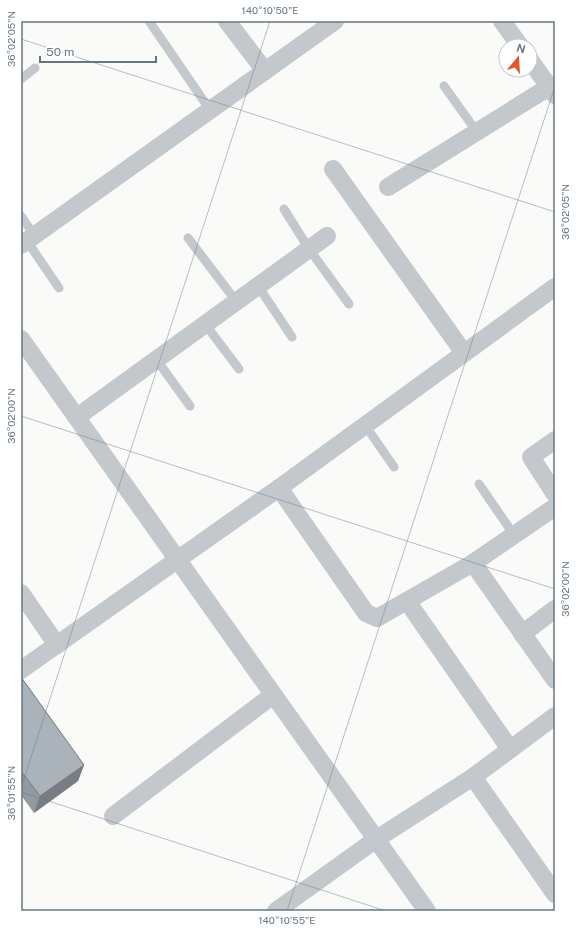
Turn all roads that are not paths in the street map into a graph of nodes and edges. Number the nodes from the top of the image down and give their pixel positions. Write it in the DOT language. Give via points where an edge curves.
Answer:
graph roads {
  1 [pos="149,21"];
  2 [pos="227,21"];
  3 [pos="335,21"];
  4 [pos="502,21"];
  5 [pos="514,38"];
  6 [pos="35,68"];
  7 [pos="264,71"];
  8 [pos="538,71"];
  9 [pos="21,79"];
  10 [pos="444,86"];
  11 [pos="552,91"];
  12 [pos="210,110"];
  13 [pos="477,132"];
  14 [pos="333,169"];
  15 [pos="388,187"];
  16 [pos="284,210"];
  17 [pos="21,216"];
  18 [pos="327,236"];
  19 [pos="188,238"];
  20 [pos="27,240"];
  21 [pos="309,249"];
  22 [pos="258,286"];
  23 [pos="555,287"];
  24 [pos="59,288"];
  25 [pos="236,301"];
  26 [pos="349,304"];
  27 [pos="205,324"];
  28 [pos="292,337"];
  29 [pos="21,339"];
  30 [pos="464,353"];
  31 [pos="156,359"];
  32 [pos="239,369"];
  33 [pos="190,406"];
  34 [pos="77,417"];
  35 [pos="365,425"];
  36 [pos="555,440"];
  37 [pos="394,467"];
  38 [pos="479,484"];
  39 [pos="279,488"];
  40 [pos="555,494"];
  41 [pos="555,507"];
  42 [pos="514,535"];
  43 [pos="177,558"];
  44 [pos="472,563"];
  45 [pos="21,593"];
  46 [pos="407,601"];
  47 [pos="555,609"];
  48 [pos="522,634"];
  49 [pos="57,645"];
  50 [pos="21,670"];
  51 [pos="555,680"];
  52 [pos="273,695"];
  53 [pos="552,723"];
  54 [pos="510,750"];
  55 [pos="473,777"];
  56 [pos="113,816"];
  57 [pos="375,840"];
  58 [pos="555,894"];
  59 [pos="276,911"];
  60 [pos="427,911"];
  1 -- 12 [label="lane"];
  2 -- 7 [label="street"];
  3 -- 7 [label="street"];
  4 -- 5 [label="street"];
  6 -- 9 [label="lane"];
  7 -- 12 [label="street"];
  8 -- 11 [label="street"];
  10 -- 13 [label="lane"];
  11 -- 13 [label="street"];
  12 -- 20 [label="street"];
  13 -- 15 [label="street"];
  14 -- 30 [label="street"];
  16 -- 21 [label="lane"];
  17 -- 20 [label="lane"];
  18 -- 21 [label="street"];
  19 -- 25 [label="lane"];
  20 -- 24 [label="lane"];
  21 -- 22 [label="street"];
  21 -- 26 [label="lane"];
  22 -- 25 [label="street"];
  22 -- 28 [label="lane"];
  23 -- 30 [label="street"];
  25 -- 27 [label="street"];
  27 -- 31 [label="street"];
  27 -- 32 [label="lane"];
  29 -- 34 [label="street"];
  30 -- 35 [label="street"];
  31 -- 33 [label="lane"];
  31 -- 34 [label="street"];
  34 -- 43 [label="street"];
  35 -- 37 [label="lane"];
  35 -- 39 [label="street"];
  36 -- 40 [label="street" via="532,457"];
  38 -- 42 [label="lane"];
  39 -- 43 [label="street"];
  39 -- 46 [label="street" via="366,613 377,618"];
  41 -- 42 [label="street"];
  42 -- 44 [label="street"];
  43 -- 49 [label="street"];
  43 -- 52 [label="street"];
  44 -- 46 [label="street"];
  44 -- 48 [label="street"];
  45 -- 49 [label="street"];
  46 -- 54 [label="street"];
  47 -- 48 [label="street"];
  48 -- 51 [label="street"];
  49 -- 50 [label="street"];
  52 -- 56 [label="street"];
  52 -- 57 [label="street"];
  53 -- 54 [label="street"];
  54 -- 55 [label="street"];
  55 -- 57 [label="street"];
  55 -- 58 [label="street"];
  57 -- 59 [label="street"];
  57 -- 60 [label="street"];
}
